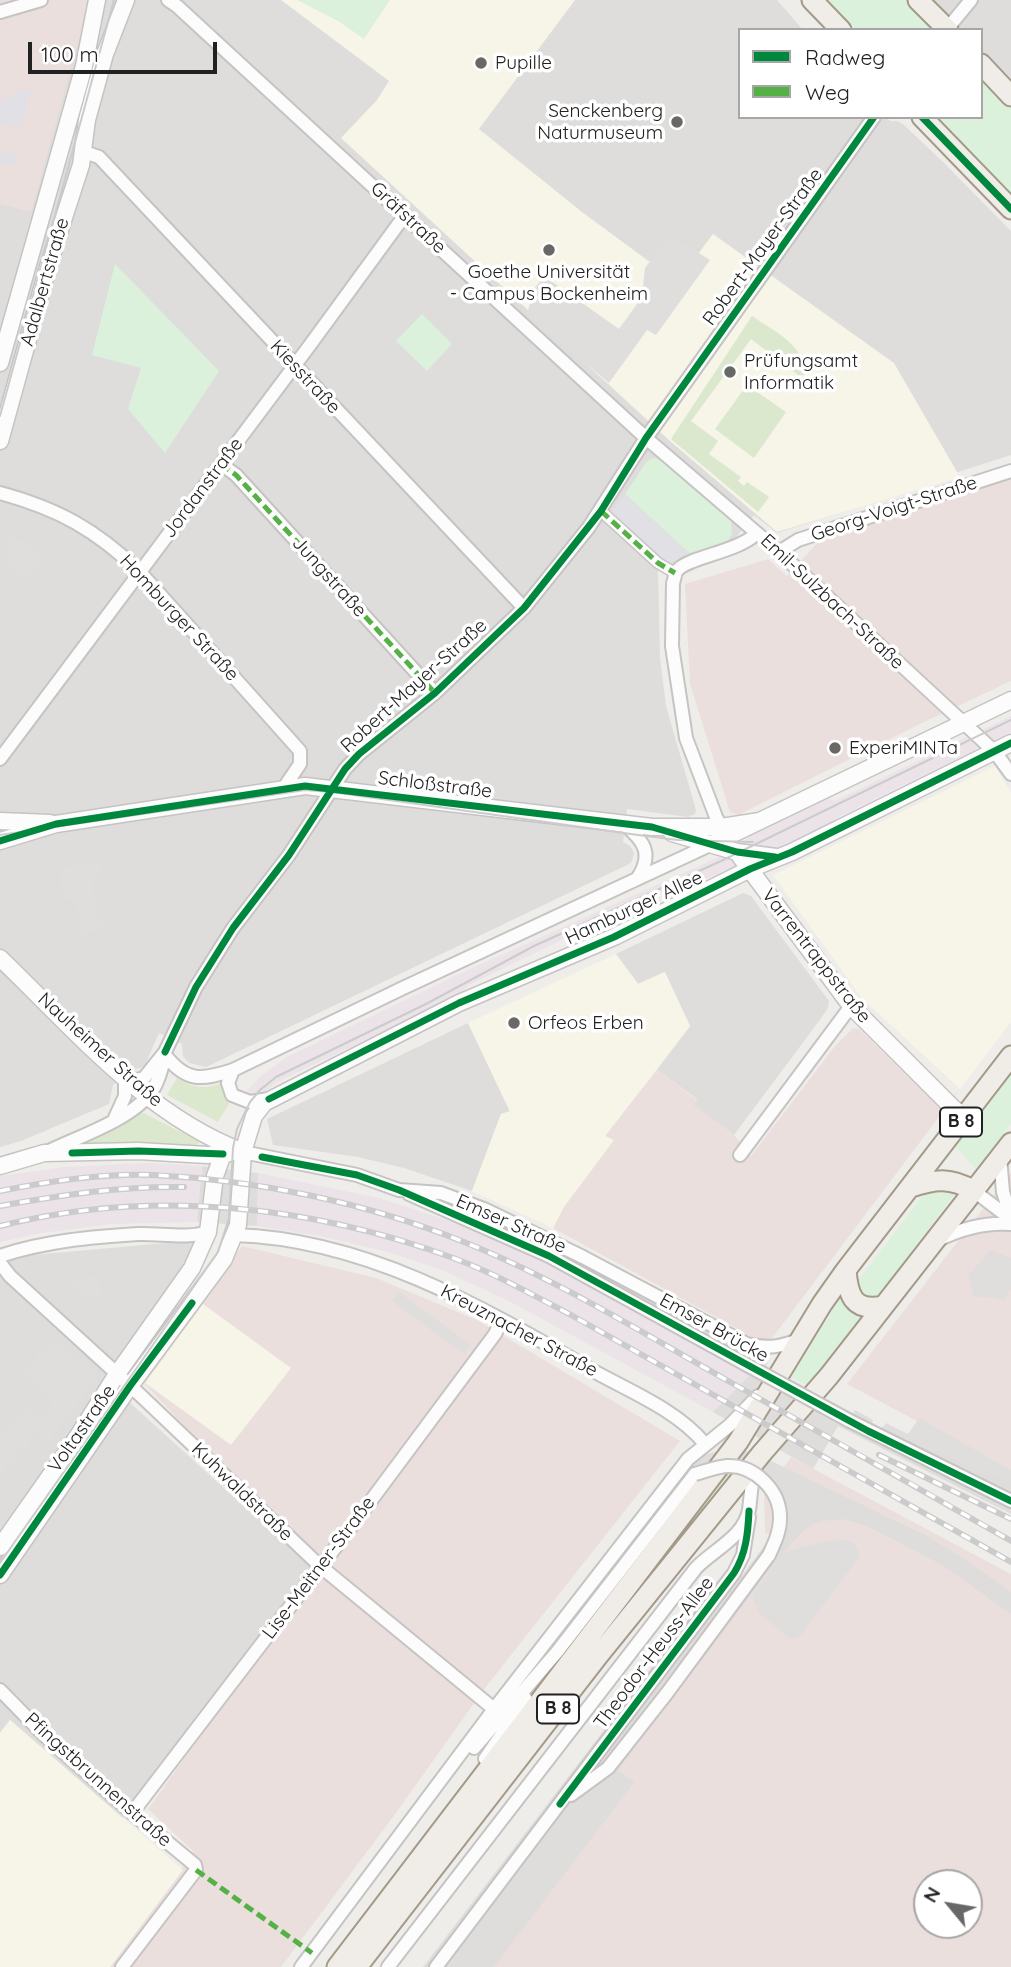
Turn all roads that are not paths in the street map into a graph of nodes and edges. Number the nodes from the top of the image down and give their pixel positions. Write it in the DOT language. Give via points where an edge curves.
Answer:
graph roads {
  1 [pos="41,0"];
  2 [pos="97,0"];
  3 [pos="126,0"];
  4 [pos="167,0"];
  5 [pos="812,0"];
  6 [pos="918,0"];
  7 [pos="971,0"];
  8 [pos="0,12"];
  9 [pos="839,28"];
  10 [pos="945,28"];
  11 [pos="949,28"];
  12 [pos="983,66"];
  13 [pos="1011,96"];
  14 [pos="873,119"];
  15 [pos="924,119"];
  16 [pos="84,152"];
  17 [pos="52,177"];
  18 [pos="74,185"];
  19 [pos="1011,209"];
  20 [pos="405,215"];
  21 [pos="0,363"];
  22 [pos="295,365"];
  23 [pos="17,380"];
  24 [pos="0,381"];
  25 [pos="646,438"];
  26 [pos="0,441"];
  27 [pos="221,464"];
  28 [pos="1011,471"];
  29 [pos="0,493"];
  30 [pos="601,511"];
  31 [pos="757,533"];
  32 [pos="779,552"];
  33 [pos="139,572"];
  34 [pos="676,573"];
  35 [pos="524,608"];
  36 [pos="435,693"];
  37 [pos="1011,700"];
  38 [pos="963,723"];
  39 [pos="1011,743"];
  40 [pos="995,752"];
  41 [pos="0,760"];
  42 [pos="1011,774"];
  43 [pos="333,788"];
  44 [pos="283,789"];
  45 [pos="0,821"];
  46 [pos="56,824"];
  47 [pos="623,824"];
  48 [pos="721,836"];
  49 [pos="0,841"];
  50 [pos="737,852"];
  51 [pos="782,857"];
  52 [pos="750,869"];
  53 [pos="636,880"];
  54 [pos="0,958"];
  55 [pos="852,1006"];
  56 [pos="165,1054"];
  57 [pos="1011,1056"];
  58 [pos="233,1070"];
  59 [pos="125,1078"];
  60 [pos="148,1096"];
  61 [pos="270,1099"];
  62 [pos="965,1117"];
  63 [pos="114,1120"];
  64 [pos="1005,1150"];
  65 [pos="243,1152"];
  66 [pos="44,1153"];
  67 [pos="223,1154"];
  68 [pos="740,1155"];
  69 [pos="0,1166"];
  70 [pos="911,1187"];
  71 [pos="399,1190"];
  72 [pos="974,1191"];
  73 [pos="1011,1220"];
  74 [pos="208,1231"];
  75 [pos="235,1235"];
  76 [pos="933,1242"];
  77 [pos="0,1255"];
  78 [pos="0,1263"];
  79 [pos="846,1270"];
  80 [pos="883,1306"];
  81 [pos="502,1320"];
  82 [pos="801,1339"];
  83 [pos="783,1371"];
  84 [pos="117,1374"];
  85 [pos="130,1386"];
  86 [pos="705,1444"];
  87 [pos="762,1453"];
  88 [pos="1011,1501"];
  89 [pos="749,1511"];
  90 [pos="0,1547"];
  91 [pos="320,1566"];
  92 [pos="0,1575"];
  93 [pos="557,1652"];
  94 [pos="0,1690"];
  95 [pos="494,1709"];
  96 [pos="560,1804"];
  97 [pos="132,1813"];
  98 [pos="405,1827"];
  99 [pos="411,1868"];
  100 [pos="122,1967"];
  101 [pos="301,1967"];
  102 [pos="337,1967"];
  103 [pos="357,1967"];
  104 [pos="388,1967"];
  105 [pos="436,1967"];
  1 -- 8 [label="street"];
  2 -- 17 [label="street, Adalbertstraße"];
  3 -- 16 [label="street, Adalbertstraße" via="105,54 87,120"];
  4 -- 20 [label="street, Gräfstraße"];
  5 -- 9 [label="main road"];
  6 -- 10 [label="main road"];
  7 -- 11 [label="street"];
  12 -- 13 [label="main road"];
  14 -- 25 [label="street, Robert-Mayer-Straße"];
  15 -- 19 [label="main road"];
  16 -- 18 [label="street, Adalbertstraße"];
  16 -- 22 [label="street, Kiesstraße" via="99,157"];
  17 -- 18 [label="street" via="58,171 67,173"];
  17 -- 21 [label="street, Adalbertstraße"];
  18 -- 23 [label="street, Adalbertstraße"];
  20 -- 22 [label="street, Jordanstraße"];
  20 -- 25 [label="street, Gräfstraße"];
  22 -- 27 [label="street, Jordanstraße"];
  22 -- 35 [label="street, Kiesstraße"];
  23 -- 24 [label="street" via="8,386"];
  23 -- 26 [label="street, Adalbertstraße"];
  25 -- 30 [label="street, Robert-Mayer-Straße"];
  25 -- 31 [label="street, Emil-Sulzbach-Straße"];
  27 -- 33 [label="street, Jordanstraße"];
  27 -- 36 [label="street, Jungstraße"];
  28 -- 32 [label="street, Georg-Voigt-Straße" via="798,540"];
  29 -- 33 [label="street, Homburger Straße" via="66,516"];
  30 -- 34 [label="street" via="658,563"];
  30 -- 35 [label="street, Robert-Mayer-Straße"];
  31 -- 32 [label="street, Emil-Sulzbach-Straße"];
  31 -- 34 [label="street" via="743,544 692,561"];
  32 -- 38 [label="street, Emil-Sulzbach-Straße"];
  33 -- 41 [label="street, Jordanstraße"];
  33 -- 44 [label="street, Homburger Straße" via="300,751 300,764"];
  34 -- 48 [label="street" via="672,646 686,738"];
  35 -- 36 [label="street, Robert-Mayer-Straße"];
  36 -- 43 [label="street, Robert-Mayer-Straße" via="359,754"];
  37 -- 38 [label="street"];
  38 -- 40 [label="street, Emil-Sulzbach-Straße"];
  38 -- 48 [label="street, Schloßstraße"];
  39 -- 40 [label="street, Hamburger Allee"];
  40 -- 42 [label="street, Emil-Sulzbach-Straße"];
  40 -- 51 [label="street, Hamburger Allee"];
  43 -- 44 [label="street, Schloßstraße"];
  43 -- 47 [label="street, Schloßstraße"];
  43 -- 56 [label="street, Robert-Mayer-Straße" via="233,928 192,995"];
  44 -- 46 [label="street, Schloßstraße"];
  45 -- 46 [label="street, Schloßstraße"];
  46 -- 49 [label="street, Schloßstraße"];
  47 -- 48 [label="street, Schloßstraße"];
  47 -- 53 [label="street" via="638,835 645,853 645,867"];
  48 -- 50 [label="street, Schloßstraße"];
  48 -- 53 [label="street, Hamburger Allee"];
  50 -- 51 [label="street, Schloßstraße"];
  50 -- 52 [label="street, Varrentrappstraße"];
  51 -- 52 [label="street, Hamburger Allee"];
  52 -- 55 [label="street, Varrentrappstraße"];
  52 -- 61 [label="street, Hamburger Allee" via="614,937 459,1003"];
  53 -- 58 [label="street, Hamburger Allee"];
  54 -- 59 [label="street, Nauheimer Straße"];
  55 -- 62 [label="street, Varrentrappstraße"];
  55 -- 68 [label="street"];
  56 -- 58 [label="street, Hamburger Allee" via="178,1070 198,1078"];
  56 -- 59 [label="street, Robert-Mayer-Straße" via="144,1078"];
  56 -- 60 [label="street, Robert-Mayer-Straße"];
  57 -- 62 [label="main road, Theodor-Heuss-Allee / B 8"];
  58 -- 61 [label="street, Hamburger Allee" via="228,1083 232,1096 250,1102"];
  59 -- 60 [label="street, Nauheimer Straße"];
  59 -- 63 [label="street" via="125,1096"];
  60 -- 63 [label="street"];
  60 -- 65 [label="street, Nauheimer Straße" via="172,1115"];
  61 -- 65 [label="street, Hamburger Allee" via="254,1116"];
  62 -- 70 [label="main road, Theodor-Heuss-Allee / B 8"];
  63 -- 66 [label="street"];
  64 -- 72 [label="main road, Theodor-Heuss-Allee / B 8"];
  64 -- 73 [label="street" via="1005,1199"];
  65 -- 67 [label="street"];
  65 -- 71 [label="street, Emser Straße" via="345,1172"];
  65 -- 75 [label="street, Voltastraße"];
  66 -- 67 [label="street"];
  66 -- 69 [label="street"];
  67 -- 74 [label="street, Voltastraße" via="215,1176"];
  70 -- 72 [label="main road" via="942,1179"];
  70 -- 79 [label="main road, Theodor-Heuss-Allee / B 8"];
  71 -- 82 [label="street, Emser Straße" via="440,1193 484,1209 747,1344 780,1347"];
  71 -- 88 [label="street, Emser Brücke, bridge" via="549,1256 868,1431"];
  72 -- 73 [label="street"];
  72 -- 76 [label="main road, Theodor-Heuss-Allee / B 8"];
  73 -- 76 [label="street" via="964,1229"];
  74 -- 77 [label="street" via="77,1239"];
  74 -- 84 [label="street, Voltastraße" via="192,1268"];
  75 -- 81 [label="street, Kreuznacher Straße" via="354,1256 452,1293"];
  75 -- 85 [label="street, Voltastraße" via="219,1266"];
  76 -- 80 [label="main road, Theodor-Heuss-Allee / B 8"];
  78 -- 84 [label="street, Kuhwaldstraße"];
  79 -- 80 [label="main road" via="853,1300 867,1308"];
  79 -- 82 [label="main road, Theodor-Heuss-Allee / B 8"];
  80 -- 87 [label="main road, Theodor-Heuss-Allee / B 8"];
  81 -- 86 [label="street, Kreuznacher Straße" via="646,1400"];
  81 -- 91 [label="street, Lise-Meitner-Straße"];
  82 -- 83 [label="main road, Theodor-Heuss-Allee / B 8"];
  83 -- 86 [label="street, Theodor-Heuss-Allee"];
  83 -- 99 [label="main road, Theodor-Heuss-Allee / B 8" via="738,1442"];
  84 -- 85 [label="street, Kuhwaldstraße"];
  84 -- 90 [label="street, Voltastraße"];
  85 -- 91 [label="street, Kuhwaldstraße"];
  85 -- 92 [label="street, Voltastraße"];
  86 -- 95 [label="street, Theodor-Heuss-Allee" via="688,1459"];
  87 -- 89 [label="street, Theodor-Heuss-Allee" via="751,1483"];
  87 -- 103 [label="main road, Theodor-Heuss-Allee / B 8"];
  89 -- 96 [label="street, Theodor-Heuss-Allee" via="743,1555 734,1573"];
  89 -- 104 [label="street, Theodor-Heuss-Allee" via="733,1538 696,1568"];
  91 -- 95 [label="street, Kuhwaldstraße"];
  91 -- 97 [label="street, Lise-Meitner-Straße"];
  93 -- 96 [label="street, Theodor-Heuss-Allee, bridge" via="695,1474 729,1466 750,1471 769,1486 780,1509 769,1555 608,1768"];
  93 -- 98 [label="street, Theodor-Heuss-Allee"];
  93 -- 99 [label="street, Theodor-Heuss-Allee"];
  94 -- 97 [label="street, Pfingstbrunnenstraße"];
  95 -- 98 [label="street, Theodor-Heuss-Allee"];
  96 -- 105 [label="street, Theodor-Heuss-Allee"];
  97 -- 100 [label="street, Pfingstbrunnenstraße" via="196,1870"];
  98 -- 101 [label="street, Theodor-Heuss-Allee"];
  99 -- 102 [label="main road, Theodor-Heuss-Allee / B 8"];
}
